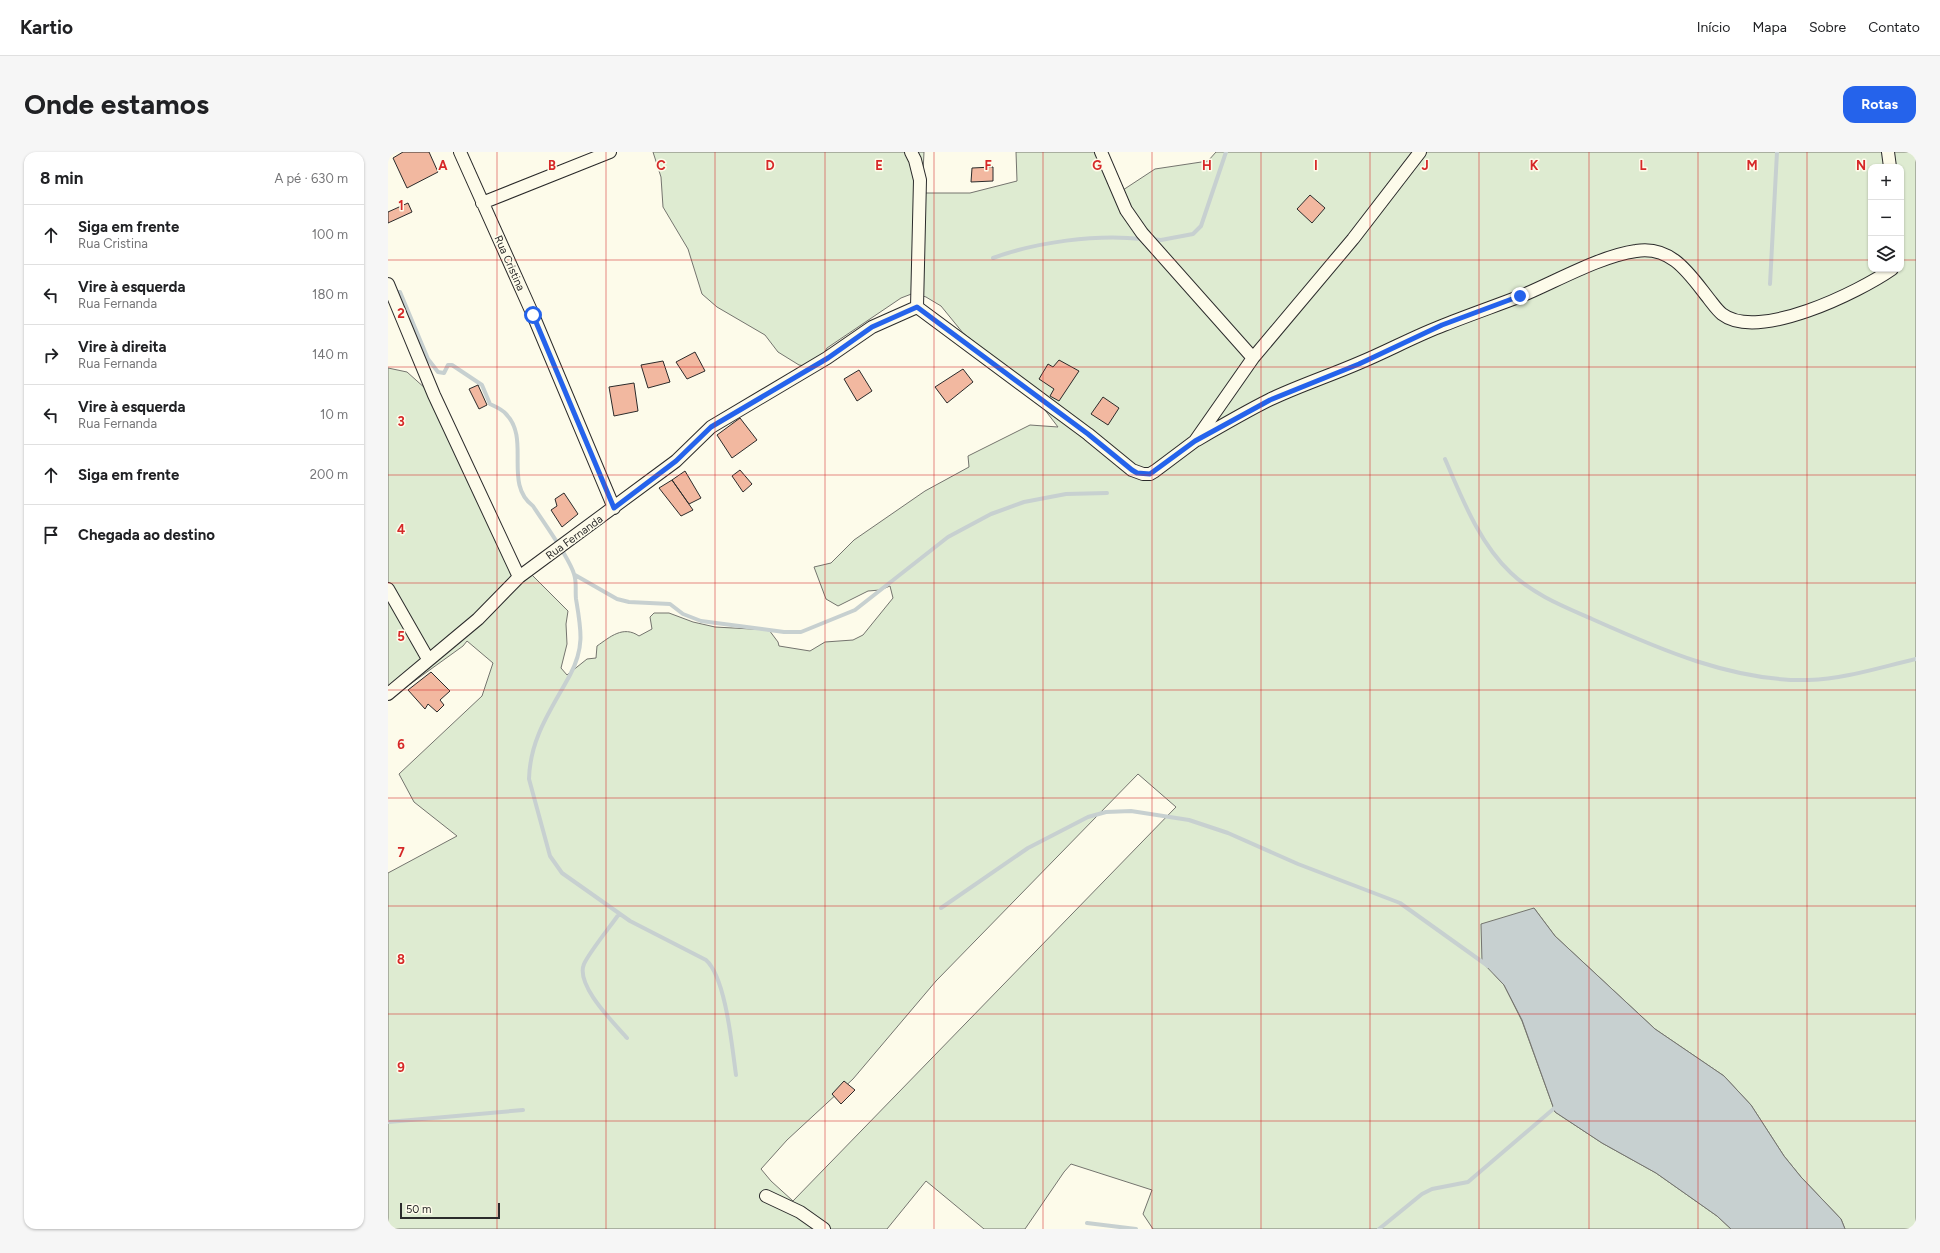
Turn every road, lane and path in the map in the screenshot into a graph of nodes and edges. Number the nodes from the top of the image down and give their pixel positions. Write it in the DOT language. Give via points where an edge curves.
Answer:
graph roads {
  1 [pos="460,152"];
  2 [pos="610,152"];
  3 [pos="911,152"];
  4 [pos="1101,152"];
  5 [pos="1420,152"];
  6 [pos="1888,152"];
  7 [pos="1890,164"];
  8 [pos="482,203"];
  9 [pos="1887,272"];
  10 [pos="388,284"];
  11 [pos="917,307"];
  12 [pos="1253,358"];
  13 [pos="1195,441"];
  14 [pos="614,508"];
  15 [pos="520,576"];
  16 [pos="388,589"];
  17 [pos="428,659"];
  18 [pos="388,694"];
  19 [pos="766,1196"];
  20 [pos="824,1229"];
  1 -- 8 [label="street, Rua Cristina"];
  2 -- 8 [label="street"];
  3 -- 11 [label="street" via="920,180"];
  4 -- 12 [label="street" via="1126,210 1142,234"];
  5 -- 12 [label="street" via="1353,239"];
  6 -- 7 [label="street"];
  8 -- 14 [label="street, Rua Cristina" via="533,315"];
  9 -- 13 [label="street" via="1841,298 1804,312 1764,322 1741,322 1721,314 1686,270 1671,256 1648,250 1626,252 1442,325 1359,364 1270,400"];
  10 -- 15 [label="street" via="437,402"];
  11 -- 13 [label="street" via="1137,473 1150,474"];
  11 -- 14 [label="street, Rua Fernanda" via="872,327 828,358 720,421 699,437 676,461"];
  12 -- 13 [label="street"];
  14 -- 15 [label="street, Rua Fernanda"];
  15 -- 17 [label="street, Rua Fernanda" via="478,619"];
  16 -- 17 [label="street"];
  17 -- 18 [label="street, Rua Fernanda"];
  19 -- 20 [label="street" via="800,1212"];
}
